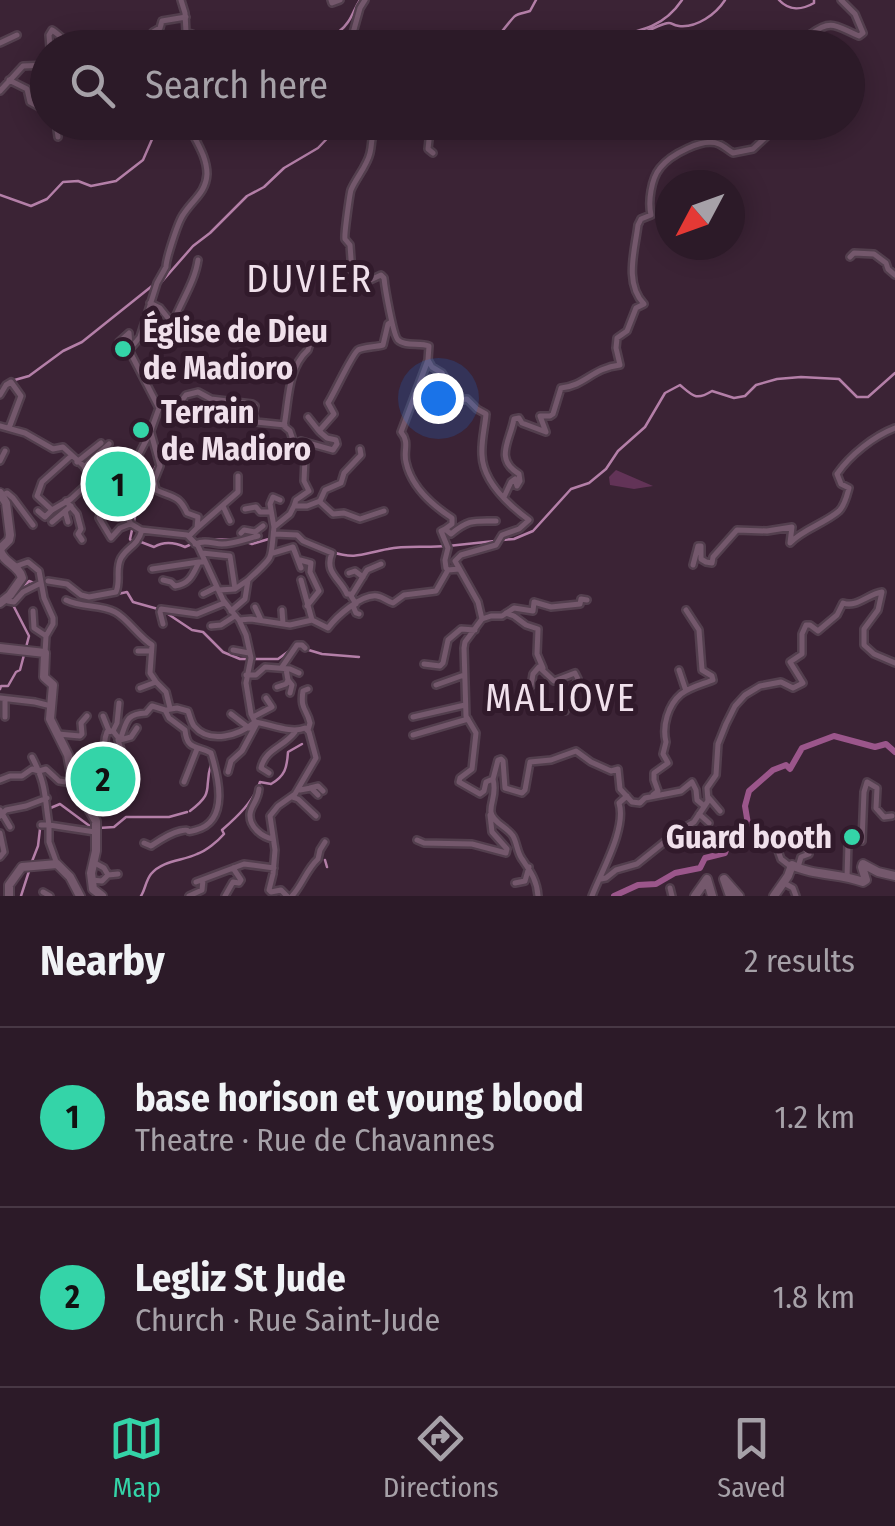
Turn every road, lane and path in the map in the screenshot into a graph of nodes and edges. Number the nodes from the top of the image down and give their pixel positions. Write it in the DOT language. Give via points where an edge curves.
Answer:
graph roads {
  1 [pos="181,0"];
  2 [pos="331,0"];
  3 [pos="340,0"];
  4 [pos="365,0"];
  5 [pos="841,0"];
  6 [pos="186,17"];
  7 [pos="156,30"];
  8 [pos="186,30"];
  9 [pos="354,30"];
  10 [pos="816,30"];
  11 [pos="846,30"];
  12 [pos="863,30"];
  13 [pos="18,35"];
  14 [pos="0,43"];
  15 [pos="30,66"];
  16 [pos="5,80"];
  17 [pos="0,91"];
  18 [pos="30,100"];
  19 [pos="195,140"];
  20 [pos="370,140"];
  21 [pos="429,140"];
  22 [pos="763,140"];
  23 [pos="433,154"];
  24 [pos="850,257"];
  25 [pos="198,260"];
  26 [pos="895,275"];
  27 [pos="150,304"];
  28 [pos="174,320"];
  29 [pos="391,322"];
  30 [pos="194,331"];
  31 [pos="120,342"];
  32 [pos="310,342"];
  33 [pos="130,347"];
  34 [pos="428,360"];
  35 [pos="0,395"];
  36 [pos="180,403"];
  37 [pos="308,417"];
  38 [pos="285,425"];
  39 [pos="0,426"];
  40 [pos="9,428"];
  41 [pos="895,428"];
  42 [pos="319,431"];
  43 [pos="150,433"];
  44 [pos="296,446"];
  45 [pos="360,449"];
  46 [pos="4,451"];
  47 [pos="112,454"];
  48 [pos="74,459"];
  49 [pos="0,461"];
  50 [pos="84,468"];
  51 [pos="238,476"];
  52 [pos="100,478"];
  53 [pos="119,488"];
  54 [pos="1,494"];
  55 [pos="504,497"];
  56 [pos="280,500"];
  57 [pos="320,501"];
  58 [pos="69,504"];
  59 [pos="122,505"];
  60 [pos="223,506"];
  61 [pos="294,506"];
  62 [pos="245,508"];
  63 [pos="52,510"];
  64 [pos="38,511"];
  65 [pos="384,511"];
  66 [pos="65,512"];
  67 [pos="271,512"];
  68 [pos="230,521"];
  69 [pos="52,522"];
  70 [pos="68,522"];
  71 [pos="496,522"];
  72 [pos="33,525"];
  73 [pos="135,527"];
  74 [pos="197,528"];
  75 [pos="445,529"];
  76 [pos="104,530"];
  77 [pos="273,533"];
  78 [pos="95,534"];
  79 [pos="241,534"];
  80 [pos="258,536"];
  81 [pos="82,540"];
  82 [pos="192,540"];
  83 [pos="0,550"];
  84 [pos="200,553"];
  85 [pos="273,553"];
  86 [pos="202,562"];
  87 [pos="380,564"];
  88 [pos="693,564"];
  89 [pos="14,567"];
  90 [pos="459,569"];
  91 [pos="448,570"];
  92 [pos="172,573"];
  93 [pos="349,573"];
  94 [pos="362,577"];
  95 [pos="163,580"];
  96 [pos="248,580"];
  97 [pos="301,580"];
  98 [pos="48,581"];
  99 [pos="40,584"];
  100 [pos="218,588"];
  101 [pos="236,589"];
  102 [pos="203,594"];
  103 [pos="352,594"];
  104 [pos="66,600"];
  105 [pos="587,600"];
  106 [pos="5,601"];
  107 [pos="224,603"];
  108 [pos="354,605"];
  109 [pos="307,606"];
  110 [pos="254,607"];
  111 [pos="282,610"];
  112 [pos="686,610"];
  113 [pos="33,611"];
  114 [pos="13,613"];
  115 [pos="506,613"];
  116 [pos="359,614"];
  117 [pos="235,616"];
  118 [pos="482,618"];
  119 [pos="261,620"];
  120 [pos="312,620"];
  121 [pos="163,624"];
  122 [pos="284,624"];
  123 [pos="211,626"];
  124 [pos="475,630"];
  125 [pos="46,636"];
  126 [pos="0,648"];
  127 [pos="305,648"];
  128 [pos="233,650"];
  129 [pos="151,652"];
  130 [pos="45,653"];
  131 [pos="140,653"];
  132 [pos="249,653"];
  133 [pos="895,663"];
  134 [pos="424,664"];
  135 [pos="284,668"];
  136 [pos="680,670"];
  137 [pos="544,671"];
  138 [pos="299,673"];
  139 [pos="246,675"];
  140 [pos="464,675"];
  141 [pos="288,680"];
  142 [pos="156,682"];
  143 [pos="436,684"];
  144 [pos="531,686"];
  145 [pos="277,687"];
  146 [pos="306,687"];
  147 [pos="140,688"];
  148 [pos="686,692"];
  149 [pos="290,693"];
  150 [pos="266,698"];
  151 [pos="2,699"];
  152 [pos="119,703"];
  153 [pos="465,705"];
  154 [pos="52,706"];
  155 [pos="168,709"];
  156 [pos="566,711"];
  157 [pos="231,714"];
  158 [pos="87,716"];
  159 [pos="103,716"];
  160 [pos="4,717"];
  161 [pos="413,717"];
  162 [pos="468,719"];
  163 [pos="255,720"];
  164 [pos="137,728"];
  165 [pos="248,728"];
  166 [pos="308,730"];
  167 [pos="111,731"];
  168 [pos="295,732"];
  169 [pos="58,734"];
  170 [pos="413,735"];
  171 [pos="119,740"];
  172 [pos="197,749"];
  173 [pos="32,758"];
  174 [pos="127,768"];
  175 [pos="70,769"];
  176 [pos="39,771"];
  177 [pos="228,772"];
  178 [pos="268,774"];
  179 [pos="493,779"];
  180 [pos="0,780"];
  181 [pos="184,782"];
  182 [pos="73,783"];
  183 [pos="259,789"];
  184 [pos="298,789"];
  185 [pos="320,793"];
  186 [pos="627,796"];
  187 [pos="650,797"];
  188 [pos="47,798"];
  189 [pos="292,798"];
  190 [pos="709,798"];
  191 [pos="704,806"];
  192 [pos="720,812"];
  193 [pos="1,813"];
  194 [pos="491,813"];
  195 [pos="699,814"];
  196 [pos="316,816"];
  197 [pos="892,816"];
  198 [pos="709,823"];
  199 [pos="45,825"];
  200 [pos="10,827"];
  201 [pos="685,828"];
  202 [pos="96,832"];
  203 [pos="0,833"];
  204 [pos="796,837"];
  205 [pos="696,838"];
  206 [pos="272,839"];
  207 [pos="417,840"];
  208 [pos="325,842"];
  209 [pos="769,842"];
  210 [pos="144,843"];
  211 [pos="800,845"];
  212 [pos="2,854"];
  213 [pos="807,855"];
  214 [pos="94,862"];
  215 [pos="57,864"];
  216 [pos="528,867"];
  217 [pos="794,867"];
  218 [pos="232,868"];
  219 [pos="274,868"];
  220 [pos="118,874"];
  221 [pos="108,875"];
  222 [pos="895,876"];
  223 [pos="848,878"];
  224 [pos="601,879"];
  225 [pos="91,880"];
  226 [pos="515,883"];
  227 [pos="784,883"];
  228 [pos="9,896"];
  229 [pos="78,896"];
  230 [pos="102,896"];
  231 [pos="189,896"];
  232 [pos="224,896"];
  233 [pos="289,896"];
  234 [pos="538,896"];
  235 [pos="592,896"];
  236 [pos="695,896"];
  237 [pos="712,896"];
  238 [pos="730,896"];
  239 [pos="740,896"];
  240 [pos="774,896"];
  241 [pos="796,896"];
  1 -- 6 [label="street"];
  2 -- 3 [label="street"];
  4 -- 9 [label="street"];
  5 -- 12 [label="street"];
  6 -- 7 [label="street" via="162,21"];
  6 -- 8 [label="street"];
  10 -- 11 [label="street" via="833,24"];
  13 -- 14 [label="street"];
  15 -- 16 [label="street"];
  16 -- 17 [label="street"];
  16 -- 18 [label="street" via="27,89"];
  19 -- 27 [label="street" via="207,176 204,189 178,224"];
  20 -- 29 [label="street" via="350,193 344,239 352,273 368,281 384,278"];
  21 -- 23 [label="street"];
  22 -- 55 [label="street" via="733,153 718,143 694,145 658,170 650,216 638,225 632,270 644,304 616,340 620,366 561,388 553,414 540,416 546,432 514,419 505,454 520,481 511,482"];
  24 -- 26 [label="street" via="874,254"];
  25 -- 28 [label="street"];
  27 -- 28 [label="street"];
  27 -- 33 [label="street"];
  28 -- 30 [label="street"];
  29 -- 34 [label="street" via="400,342 428,344"];
  29 -- 42 [label="street" via="382,345 358,350 350,360 329,402 332,418"];
  31 -- 33 [label="street" via="129,334"];
  32 -- 38 [label="street" via="290,380"];
  33 -- 43 [label="street" via="159,406"];
  34 -- 55 [label="street" via="444,375 444,400 467,399 486,414 482,460"];
  34 -- 75 [label="street" via="401,432 413,478 429,502 452,518"];
  35 -- 40 [label="street" via="11,382 21,396"];
  36 -- 38 [label="street" via="198,392 252,404 256,422"];
  37 -- 42 [label="street"];
  38 -- 44 [label="street"];
  39 -- 40 [label="street"];
  40 -- 48 [label="street"];
  41 -- 88 [label="street" via="837,474 850,488 840,510 808,532 790,544 792,527 737,530 712,562 701,559 698,546"];
  42 -- 44 [label="street" via="336,440 335,449 301,440"];
  43 -- 53 [label="street"];
  43 -- 74 [label="street" via="160,466 156,490 182,502 198,517"];
  44 -- 61 [label="street" via="296,456 305,459 309,492"];
  45 -- 57 [label="street" via="341,483"];
  46 -- 49 [label="street"];
  47 -- 52 [label="street"];
  48 -- 50 [label="street"];
  48 -- 50 [label="street" via="105,444"];
  48 -- 63 [label="street" via="42,482 37,496"];
  50 -- 52 [label="street"];
  51 -- 60 [label="street" via="238,491"];
  52 -- 53 [label="street"];
  52 -- 58 [label="street"];
  53 -- 59 [label="street"];
  54 -- 72 [label="street" via="11,496"];
  54 -- 83 [label="street" via="10,538"];
  55 -- 90 [label="street" via="529,521 493,546 459,556"];
  56 -- 67 [label="street" via="272,498"];
  57 -- 61 [label="street"];
  57 -- 65 [label="street" via="333,514 360,519"];
  58 -- 63 [label="street"];
  58 -- 66 [label="street"];
  58 -- 81 [label="street"];
  59 -- 73 [label="street"];
  59 -- 76 [label="street" via="104,503 98,518"];
  60 -- 68 [label="street"];
  60 -- 74 [label="street"];
  61 -- 77 [label="street"];
  62 -- 67 [label="street"];
  63 -- 64 [label="street" via="45,516"];
  66 -- 69 [label="street"];
  66 -- 70 [label="street"];
  67 -- 77 [label="street"];
  71 -- 75 [label="street" via="478,519 451,534"];
  73 -- 76 [label="street" via="120,528 110,538"];
  73 -- 82 [label="street"];
  73 -- 98 [label="street" via="138,542 121,559 116,592 90,596"];
  74 -- 82 [label="street"];
  75 -- 91 [label="street" via="440,533"];
  76 -- 78 [label="street"];
  77 -- 79 [label="street" via="260,526"];
  77 -- 85 [label="street"];
  77 -- 103 [label="street" via="332,552 335,580"];
  80 -- 82 [label="street" via="226,544"];
  82 -- 84 [label="street"];
  83 -- 89 [label="street"];
  84 -- 86 [label="street"];
  84 -- 101 [label="street" via="230,556"];
  85 -- 96 [label="street"];
  85 -- 109 [label="street" via="292,546 300,564 312,564 319,591"];
  86 -- 92 [label="street" via="154,569"];
  86 -- 95 [label="street" via="183,584"];
  86 -- 100 [label="street"];
  87 -- 94 [label="street"];
  89 -- 99 [label="street" via="30,563"];
  89 -- 106 [label="street" via="22,578"];
  90 -- 91 [label="street"];
  90 -- 118 [label="street"];
  91 -- 108 [label="street" via="436,591 393,603 373,596"];
  93 -- 94 [label="street"];
  94 -- 103 [label="street"];
  96 -- 101 [label="street"];
  96 -- 117 [label="street"];
  97 -- 109 [label="street"];
  99 -- 106 [label="street"];
  99 -- 125 [label="street" via="54,624"];
  100 -- 101 [label="street"];
  100 -- 102 [label="street"];
  100 -- 107 [label="street"];
  103 -- 108 [label="street"];
  104 -- 129 [label="street" via="118,613 152,645"];
  105 -- 115 [label="street" via="551,607 534,602 533,611"];
  106 -- 114 [label="street"];
  107 -- 117 [label="street"];
  107 -- 121 [label="street" via="197,614 161,609"];
  108 -- 116 [label="street"];
  108 -- 120 [label="street" via="328,628"];
  109 -- 120 [label="street"];
  110 -- 119 [label="street"];
  111 -- 122 [label="street"];
  112 -- 148 [label="street" via="699,630 702,670 713,680"];
  113 -- 125 [label="street" via="33,626"];
  115 -- 118 [label="street"];
  115 -- 137 [label="street" via="538,629 536,654"];
  117 -- 119 [label="street"];
  117 -- 123 [label="street"];
  117 -- 132 [label="street"];
  118 -- 124 [label="street"];
  119 -- 122 [label="street"];
  120 -- 122 [label="street"];
  124 -- 134 [label="street" via="460,629 448,640 442,665"];
  124 -- 140 [label="street" via="466,642"];
  125 -- 130 [label="street"];
  126 -- 130 [label="street"];
  127 -- 135 [label="street" via="297,645"];
  128 -- 132 [label="street"];
  129 -- 131 [label="street"];
  129 -- 142 [label="street"];
  130 -- 154 [label="street"];
  132 -- 139 [label="street"];
  133 -- 190 [label="street" via="864,645 864,628 882,592 843,604 818,631 806,625 802,654 790,662 804,683 760,686 738,702 718,744"];
  135 -- 138 [label="street"];
  135 -- 139 [label="street"];
  135 -- 141 [label="street"];
  136 -- 148 [label="street"];
  137 -- 144 [label="street" via="536,670"];
  137 -- 156 [label="street" via="554,681 578,676"];
  139 -- 163 [label="street"];
  140 -- 143 [label="street"];
  140 -- 153 [label="street"];
  141 -- 145 [label="street"];
  141 -- 149 [label="street"];
  142 -- 147 [label="street"];
  142 -- 155 [label="street" via="166,692"];
  146 -- 166 [label="street"];
  148 -- 187 [label="street" via="665,723 668,763 654,773 658,791"];
  150 -- 163 [label="street" via="272,707"];
  151 -- 154 [label="street"];
  151 -- 160 [label="street"];
  152 -- 167 [label="street"];
  153 -- 161 [label="street"];
  153 -- 162 [label="street"];
  154 -- 169 [label="street"];
  155 -- 165 [label="street" via="188,710 194,726 209,735"];
  155 -- 171 [label="street" via="152,706 132,714"];
  155 -- 172 [label="street" via="168,718"];
  157 -- 165 [label="street"];
  158 -- 169 [label="street" via="80,736"];
  159 -- 167 [label="street"];
  162 -- 170 [label="street"];
  162 -- 179 [label="street" via="476,733 472,770 460,782 480,794"];
  163 -- 165 [label="street"];
  163 -- 168 [label="street"];
  163 -- 177 [label="street"];
  164 -- 171 [label="street"];
  166 -- 168 [label="street"];
  166 -- 184 [label="street" via="316,758"];
  167 -- 171 [label="street"];
  167 -- 175 [label="street" via="103,744 106,771"];
  168 -- 178 [label="street" via="266,754 260,768"];
  169 -- 175 [label="street"];
  171 -- 174 [label="street"];
  172 -- 181 [label="street"];
  172 -- 210 [label="street" via="211,753 217,771 220,801 212,820 152,846"];
  173 -- 176 [label="street"];
  175 -- 182 [label="street"];
  176 -- 180 [label="street"];
  176 -- 182 [label="street" via="46,768 59,781"];
  176 -- 188 [label="street"];
  179 -- 186 [label="street" via="502,759 506,788 522,793 530,762 576,751 618,769"];
  179 -- 194 [label="street"];
  182 -- 202 [label="street"];
  183 -- 206 [label="street" via="250,820"];
  184 -- 185 [label="street" via="318,786"];
  184 -- 189 [label="street"];
  186 -- 187 [label="street" via="635,804"];
  186 -- 224 [label="street"];
  187 -- 191 [label="street" via="692,782"];
  188 -- 193 [label="street"];
  188 -- 199 [label="street"];
  189 -- 196 [label="street"];
  189 -- 206 [label="street" via="270,816"];
  190 -- 191 [label="street"];
  190 -- 192 [label="street"];
  191 -- 195 [label="street"];
  193 -- 200 [label="street"];
  194 -- 207 [label="street" via="491,830 506,853"];
  194 -- 216 [label="street"];
  195 -- 198 [label="street"];
  195 -- 201 [label="street"];
  197 -- 223 [label="street" via="876,808 877,788 867,782 862,841 848,843"];
  199 -- 202 [label="street"];
  199 -- 215 [label="street"];
  201 -- 205 [label="street"];
  201 -- 224 [label="street"];
  202 -- 214 [label="street"];
  203 -- 212 [label="street"];
  204 -- 213 [label="street"];
  206 -- 219 [label="street"];
  208 -- 233 [label="street" via="304,883"];
  209 -- 217 [label="street"];
  211 -- 213 [label="street"];
  213 -- 217 [label="street"];
  214 -- 221 [label="street"];
  214 -- 225 [label="street"];
  215 -- 228 [label="street" via="22,867"];
  215 -- 229 [label="street"];
  216 -- 226 [label="street" via="525,882"];
  216 -- 234 [label="street"];
  217 -- 223 [label="street"];
  217 -- 227 [label="street"];
  218 -- 219 [label="street"];
  218 -- 231 [label="street" via="199,881 202,890"];
  218 -- 232 [label="street" via="241,880"];
  219 -- 233 [label="street" via="269,890"];
  220 -- 221 [label="street"];
  221 -- 225 [label="street"];
  222 -- 223 [label="street" via="863,864 865,882"];
  224 -- 235 [label="street"];
  225 -- 230 [label="street"];
  227 -- 240 [label="street"];
  227 -- 241 [label="street"];
  236 -- 237 [label="street" via="706,879"];
  238 -- 239 [label="street" via="724,880"];
}
